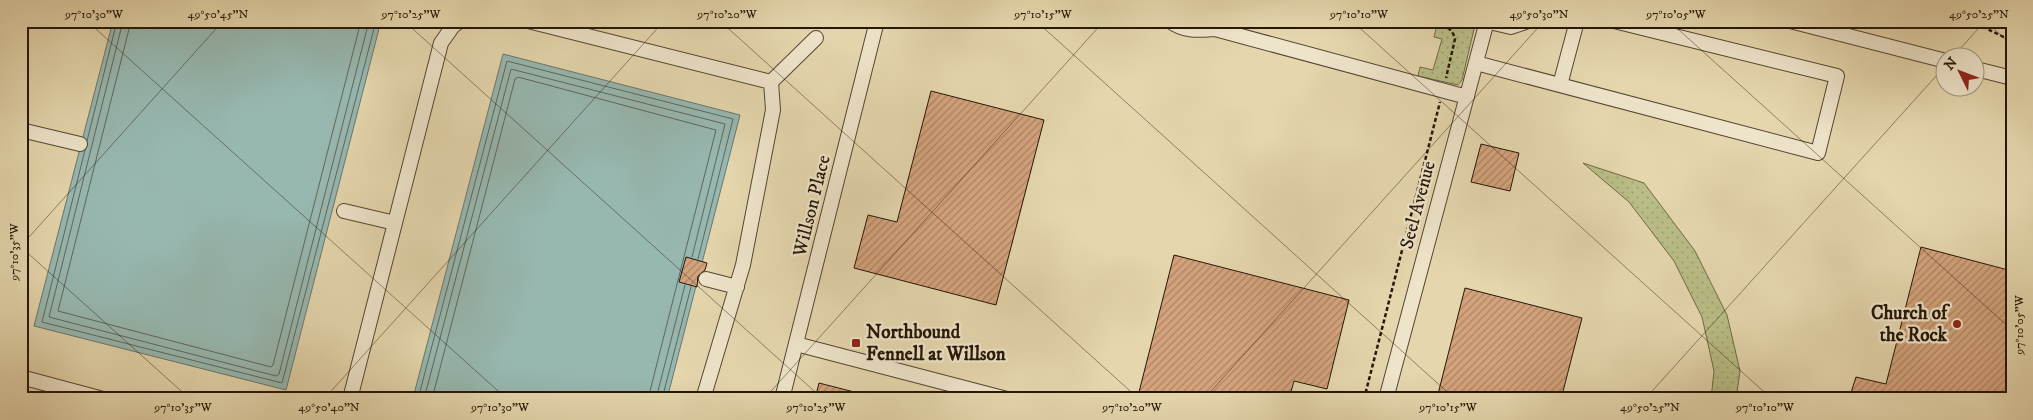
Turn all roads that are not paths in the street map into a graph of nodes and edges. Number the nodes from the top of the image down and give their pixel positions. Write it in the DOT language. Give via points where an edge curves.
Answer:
graph roads {
  1 [pos="460,21"];
  2 [pos="528,21"];
  3 [pos="877,21"];
  4 [pos="1170,21"];
  5 [pos="1528,21"];
  6 [pos="1577,21"];
  7 [pos="1614,21"];
  8 [pos="1790,21"];
  9 [pos="1486,22"];
  10 [pos="816,38"];
  11 [pos="1936,58"];
  12 [pos="1476,63"];
  13 [pos="1986,72"];
  14 [pos="2012,78"];
  15 [pos="771,82"];
  16 [pos="1560,85"];
  17 [pos="1467,97"];
  18 [pos="21,130"];
  19 [pos="80,144"];
  20 [pos="344,211"];
  21 [pos="395,223"];
  22 [pos="706,279"];
  23 [pos="737,287"];
  24 [pos="796,344"];
  25 [pos="21,377"];
  26 [pos="103,399"];
  27 [pos="350,399"];
  28 [pos="702,399"];
  29 [pos="782,399"];
  30 [pos="1007,399"];
  31 [pos="1386,399"];
  1 -- 21 [label="street" via="441,43"];
  2 -- 15 [label="street"];
  3 -- 24 [label="street, Willson Place"];
  4 -- 17 [label="street" via="1194,31 1215,29"];
  5 -- 9 [label="street" via="1511,27"];
  6 -- 16 [label="street"];
  7 -- 16 [label="street" via="1837,76 1818,153"];
  8 -- 11 [label="street"];
  9 -- 12 [label="street, Seel Avenue"];
  10 -- 15 [label="street"];
  12 -- 16 [label="street"];
  12 -- 17 [label="street, Seel Avenue"];
  13 -- 14 [label="street"];
  15 -- 23 [label="street" via="773,110"];
  17 -- 31 [label="street, Seel Avenue"];
  18 -- 19 [label="street"];
  20 -- 21 [label="street"];
  21 -- 27 [label="street"];
  22 -- 23 [label="street"];
  23 -- 28 [label="street"];
  24 -- 29 [label="street, Willson Place"];
  24 -- 30 [label="street"];
  25 -- 26 [label="street"];
}
